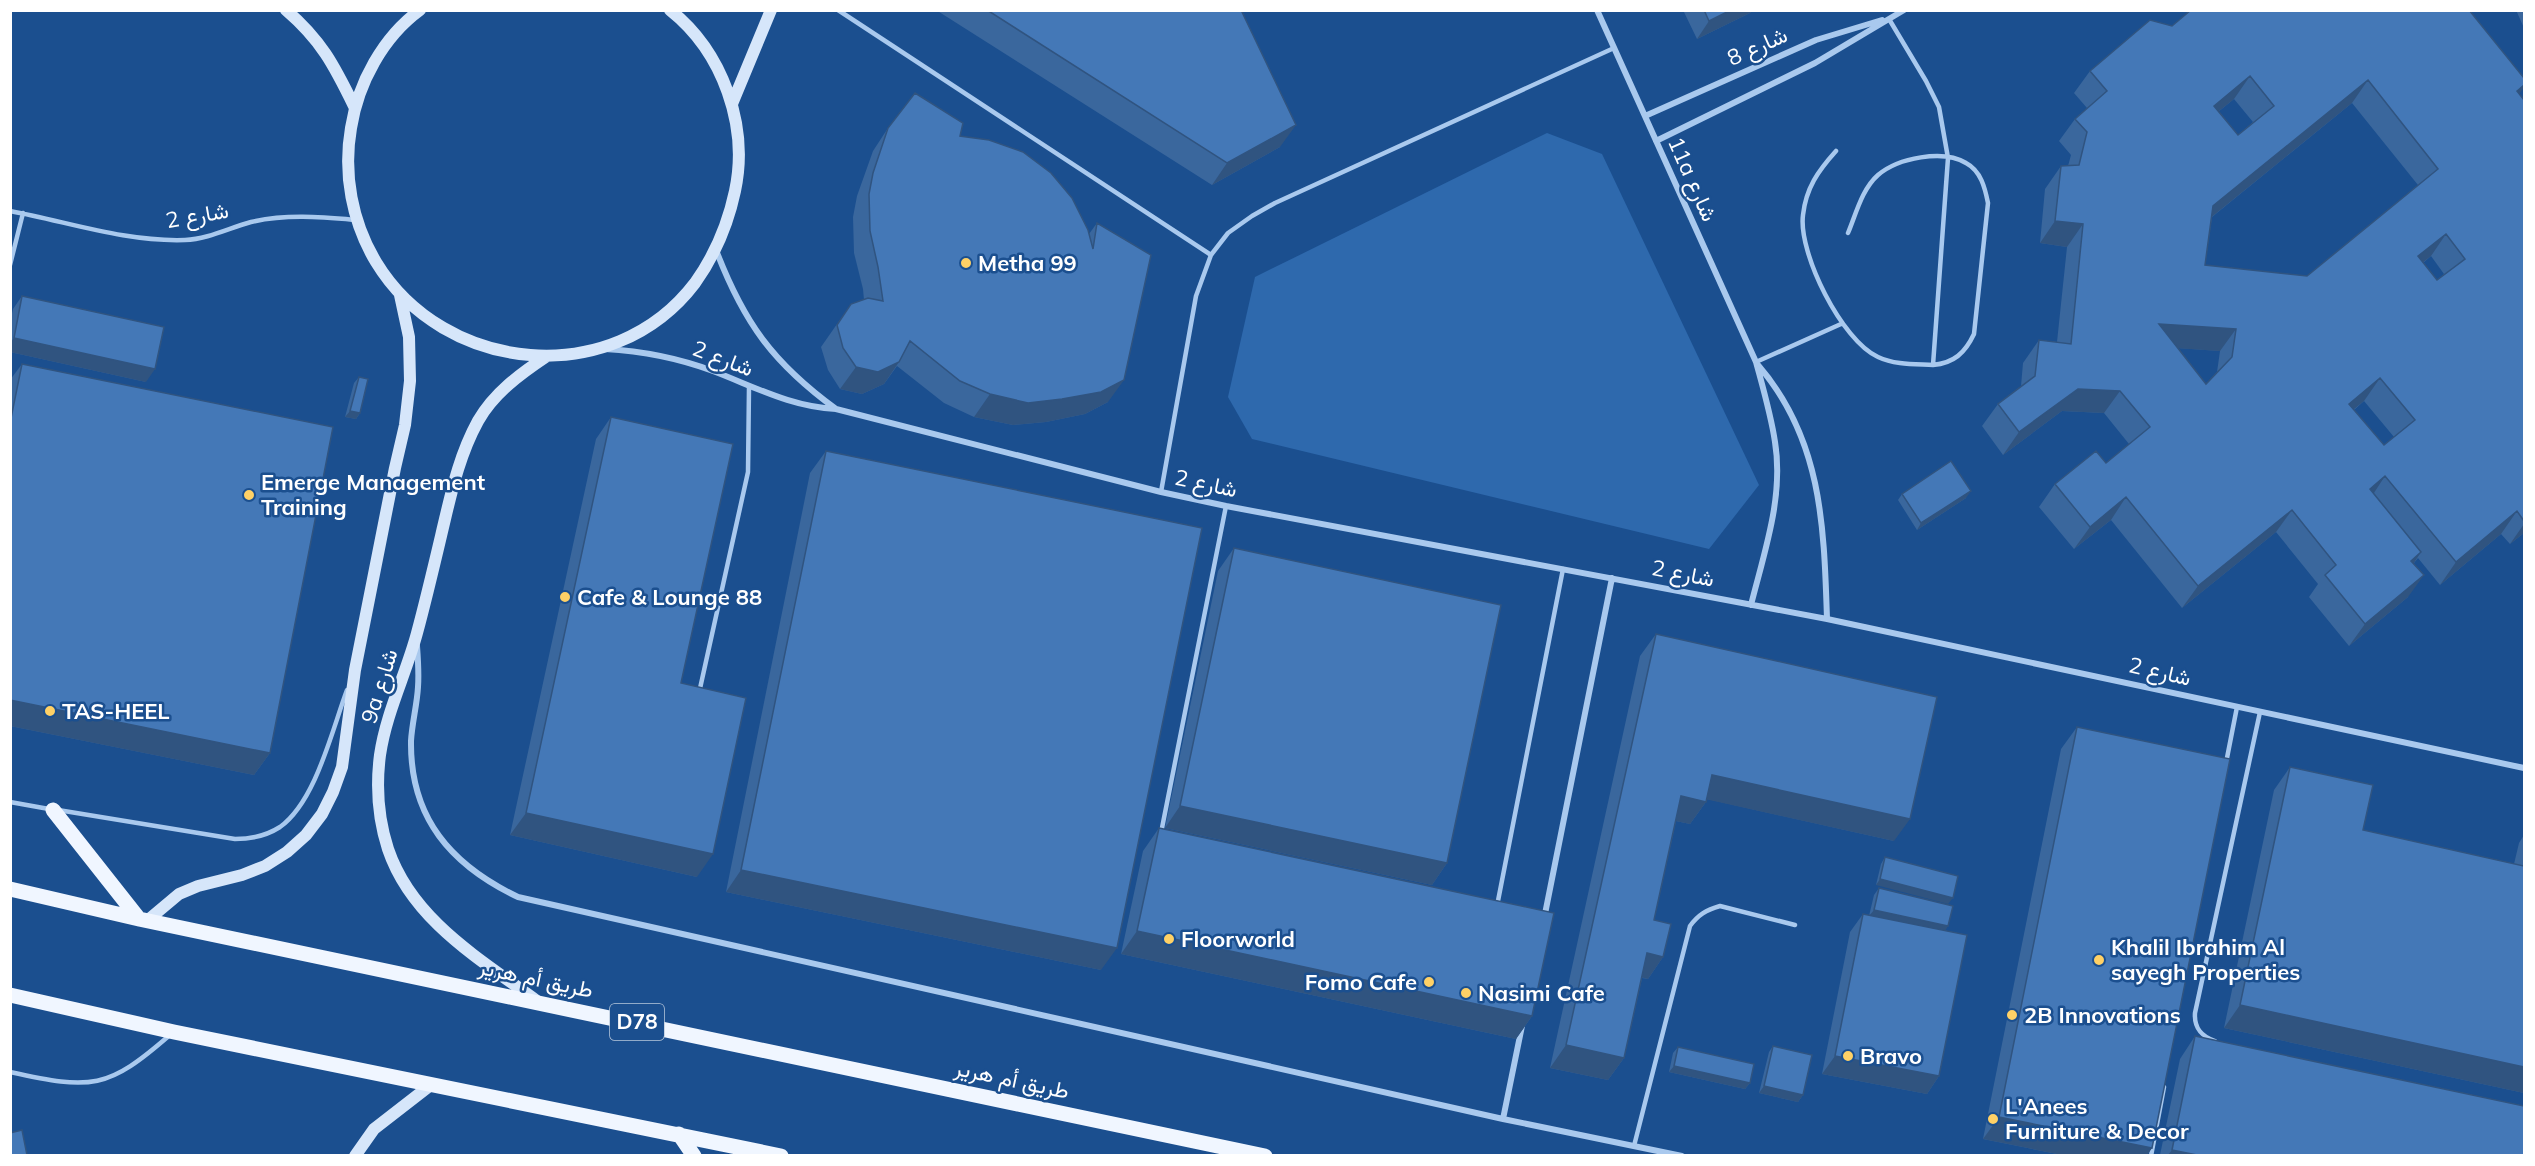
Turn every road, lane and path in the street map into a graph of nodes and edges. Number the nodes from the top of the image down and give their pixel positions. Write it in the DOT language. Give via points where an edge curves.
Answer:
graph roads {
  1 [pos="285,10"];
  2 [pos="420,10"];
  3 [pos="670,10"];
  4 [pos="771,10"];
  5 [pos="838,10"];
  6 [pos="1597,10"];
  7 [pos="1904,10"];
  8 [pos="1888,18"];
  9 [pos="1614,48"];
  10 [pos="732,104"];
  11 [pos="354,106"];
  12 [pos="1645,116"];
  13 [pos="1656,141"];
  14 [pos="1836,152"];
  15 [pos="1948,158"];
  16 [pos="10,211"];
  17 [pos="23,213"];
  18 [pos="357,221"];
  19 [pos="1848,233"];
  20 [pos="716,249"];
  21 [pos="1211,255"];
  22 [pos="10,265"];
  23 [pos="400,295"];
  24 [pos="1841,324"];
  25 [pos="595,349"];
  26 [pos="547,356"];
  27 [pos="1756,362"];
  28 [pos="1933,365"];
  29 [pos="749,387"];
  30 [pos="836,409"];
  31 [pos="1161,492"];
  32 [pos="1226,506"];
  33 [pos="1563,569"];
  34 [pos="1612,578"];
  35 [pos="1751,605"];
  36 [pos="1827,619"];
  37 [pos="416,636"];
  38 [pos="355,670"];
  39 [pos="698,696"];
  40 [pos="2237,707"];
  41 [pos="2260,712"];
  42 [pos="2226,765"];
  43 [pos="2524,768"];
  44 [pos="10,801"];
  45 [pos="53,810"];
  46 [pos="1160,837"];
  47 [pos="10,889"];
  48 [pos="1495,915"];
  49 [pos="144,919"];
  50 [pos="1795,925"];
  51 [pos="1541,931"];
  52 [pos="10,995"];
  53 [pos="537,1001"];
  54 [pos="1525,1013"];
  55 [pos="174,1032"];
  56 [pos="2224,1043"];
  57 [pos="10,1072"];
  58 [pos="2166,1075"];
  59 [pos="432,1084"];
  60 [pos="1503,1119"];
  61 [pos="679,1134"];
  62 [pos="1634,1146"];
  63 [pos="355,1155"];
  64 [pos="693,1155"];
  65 [pos="781,1155"];
  66 [pos="1265,1155"];
  67 [pos="1682,1155"];
  68 [pos="2151,1155"];
  1 -- 11 [label="main road" via="309,30 335,66"];
  2 -- 11 [label="main road" via="407,19 375,59"];
  3 -- 10 [label="main road" via="701,42 719,71"];
  4 -- 10 [label="main road"];
  5 -- 21 [label="lane"];
  6 -- 9 [label="street, 11a شارع"];
  7 -- 8 [label="street, شارع 8"];
  8 -- 12 [label="street, شارع 8" via="1816,40"];
  8 -- 13 [label="street, شارع 8" via="1815,63"];
  8 -- 15 [label="lane" via="1939,107"];
  9 -- 12 [label="street, 11a شارع"];
  9 -- 21 [label="lane" via="1275,203 1228,233"];
  10 -- 20 [label="main road" via="739,140 738,178 730,214"];
  11 -- 18 [label="main road" via="348,144 348,183"];
  12 -- 13 [label="street, 11a شارع"];
  13 -- 27 [label="street, 11a شارع"];
  14 -- 24 [label="lane" via="1811,185 1802,218 1807,247"];
  15 -- 19 [label="lane" via="1915,158 1894,164 1877,176 1864,194"];
  15 -- 28 [label="lane"];
  15 -- 28 [label="lane" via="1966,163 1977,173 1988,203 1974,334 1958,357 1946,364"];
  16 -- 17 [label="lane, شارع 2"];
  17 -- 18 [label="lane, شارع 2" via="157,241 189,239 283,217"];
  17 -- 22 [label="lane"];
  18 -- 23 [label="main road" via="367,247"];
  20 -- 25 [label="main road" via="694,283 666,312 633,334"];
  20 -- 30 [label="street, شارع 2" via="730,288 774,356 803,385"];
  21 -- 31 [label="lane" via="1196,296"];
  23 -- 26 [label="main road" via="452,334 482,347"];
  23 -- 38 [label="main road, 9a شارع" via="409,337 405,425"];
  24 -- 27 [label="lane"];
  24 -- 28 [label="lane" via="1878,357"];
  25 -- 26 [label="main road"];
  25 -- 29 [label="street, شارع 2" via="640,351 678,360"];
  26 -- 37 [label="main road, 9a شارع" via="498,394 465,445"];
  27 -- 35 [label="street, 11a شارع" via="1776,444 1777,469 1772,521"];
  27 -- 36 [label="street, 11a شارع" via="1789,408 1814,477 1825,541"];
  29 -- 30 [label="street, شارع 2" via="799,404"];
  29 -- 39 [label="lane" via="748,472"];
  30 -- 31 [label="street, شارع 2"];
  31 -- 32 [label="street, شارع 2"];
  32 -- 33 [label="street, شارع 2"];
  32 -- 46 [label="lane"];
  33 -- 34 [label="street, شارع 2"];
  33 -- 48 [label="lane"];
  34 -- 35 [label="street, شارع 2"];
  34 -- 51 [label="street"];
  35 -- 36 [label="street, شارع 2"];
  36 -- 40 [label="street, شارع 2"];
  37 -- 53 [label="main road, 9a شارع" via="381,752 377,785 388,849 418,905 441,928"];
  37 -- 60 [label="street" via="418,687 411,739 412,766 427,818 442,842 464,865 518,897"];
  38 -- 45 [label="lane" via="314,779 291,815 267,834 235,839"];
  38 -- 49 [label="main road, 9a شارع" via="342,767 329,799 306,835 265,866 179,894"];
  40 -- 41 [label="street, شارع 2"];
  40 -- 42 [label="lane"];
  41 -- 43 [label="street, شارع 2"];
  41 -- 56 [label="lane" via="2194,1021 2201,1034"];
  44 -- 45 [label="lane"];
  45 -- 49 [label="main road"];
  47 -- 49 [label="main road, طريق أم هرير / D78"];
  49 -- 53 [label="main road, طريق أم هرير / D78"];
  50 -- 62 [label="lane" via="1719,906 1697,916 1690,926"];
  52 -- 55 [label="main road"];
  53 -- 66 [label="main road, طريق أم هرير / D78"];
  54 -- 60 [label="street"];
  55 -- 57 [label="lane" via="142,1060 120,1074 96,1082 70,1084"];
  55 -- 59 [label="main road"];
  58 -- 68 [label="lane"];
  59 -- 61 [label="main road"];
  59 -- 63 [label="main road" via="374,1129"];
  60 -- 62 [label="street"];
  61 -- 64 [label="main road"];
  61 -- 65 [label="main road"];
  62 -- 67 [label="street"];
}
